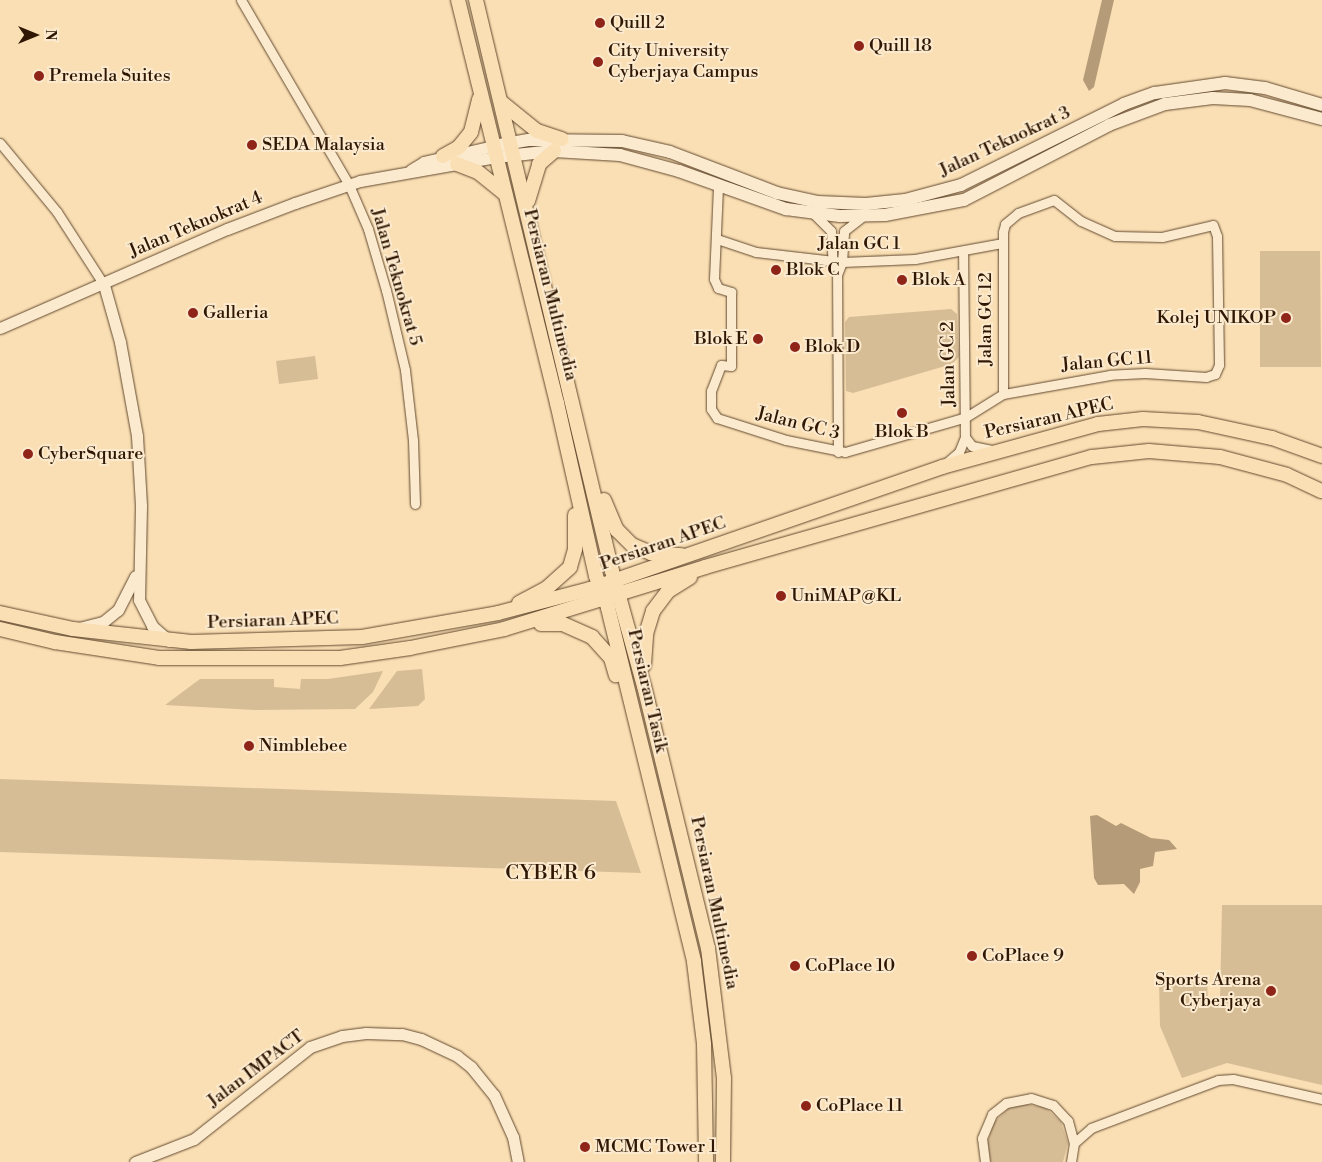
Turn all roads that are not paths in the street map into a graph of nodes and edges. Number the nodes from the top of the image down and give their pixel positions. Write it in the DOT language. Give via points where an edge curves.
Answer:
graph roads {
  1 [pos="241,0"];
  2 [pos="458,0"];
  3 [pos="476,0"];
  4 [pos="480,88"];
  5 [pos="501,102"];
  6 [pos="1322,105"];
  7 [pos="1322,119"];
  8 [pos="562,139"];
  9 [pos="0,143"];
  10 [pos="512,148"];
  11 [pos="495,151"];
  12 [pos="554,151"];
  13 [pos="443,156"];
  14 [pos="457,164"];
  15 [pos="412,170"];
  16 [pos="349,185"];
  17 [pos="718,187"];
  18 [pos="506,194"];
  19 [pos="527,211"];
  20 [pos="814,214"];
  21 [pos="863,216"];
  22 [pos="717,239"];
  23 [pos="1002,243"];
  24 [pos="963,251"];
  25 [pos="831,262"];
  26 [pos="842,262"];
  27 [pos="837,275"];
  28 [pos="104,285"];
  29 [pos="0,328"];
  30 [pos="1215,374"];
  31 [pos="1003,394"];
  32 [pos="557,403"];
  33 [pos="966,416"];
  34 [pos="580,428"];
  35 [pos="967,439"];
  36 [pos="992,450"];
  37 [pos="838,452"];
  38 [pos="1322,456"];
  39 [pos="942,467"];
  40 [pos="1322,491"];
  41 [pos="415,504"];
  42 [pos="698,552"];
  43 [pos="138,567"];
  44 [pos="705,567"];
  45 [pos="617,587"];
  46 [pos="602,592"];
  47 [pos="0,613"];
  48 [pos="498,613"];
  49 [pos="0,629"];
  50 [pos="73,629"];
  51 [pos="504,629"];
  52 [pos="169,641"];
  53 [pos="644,686"];
  54 [pos="650,791"];
  55 [pos="1322,1100"];
  56 [pos="1071,1128"];
  57 [pos="1091,1128"];
  58 [pos="1074,1143"];
  59 [pos="984,1160"];
  60 [pos="135,1162"];
  61 [pos="518,1162"];
  62 [pos="706,1162"];
  63 [pos="723,1162"];
  64 [pos="1071,1162"];
  1 -- 16 [label="street, Jalan Teknokrat 5"];
  2 -- 4 [label="main road, Persiaran Multimedia"];
  3 -- 5 [label="main road, Persiaran Multimedia"];
  4 -- 11 [label="main road, Persiaran Multimedia"];
  4 -- 13 [label="main road" via="471,132 459,147"];
  5 -- 8 [label="main road" via="537,131"];
  5 -- 10 [label="main road, Persiaran Multimedia"];
  6 -- 8 [label="main road, Jalan Teknokrat 3" via="1265,88 1225,83 1155,94 1124,104 961,185 912,199 866,204 818,202 777,193 642,144"];
  7 -- 21 [label="main road, Jalan Teknokrat 3" via="1250,100 1213,98 1165,104 1109,125 964,200 905,213"];
  8 -- 10 [label="main road, Jalan Teknokrat 3"];
  9 -- 28 [label="street" via="57,212"];
  10 -- 11 [label="main road, Jalan Teknokrat 4"];
  10 -- 12 [label="main road, Jalan Teknokrat 3"];
  10 -- 19 [label="main road, Persiaran Multimedia"];
  11 -- 13 [label="street, Jalan Teknokrat 4"];
  11 -- 14 [label="street, Jalan Teknokrat 4"];
  11 -- 18 [label="main road, Persiaran Multimedia"];
  12 -- 17 [label="main road, Jalan Teknokrat 3" via="602,153 644,160"];
  12 -- 19 [label="main road" via="541,160 535,172"];
  13 -- 15 [label="street, Jalan Teknokrat 4"];
  14 -- 15 [label="street, Jalan Teknokrat 4"];
  14 -- 18 [label="main road" via="478,172"];
  15 -- 16 [label="street, Jalan Teknokrat 4"];
  16 -- 28 [label="street, Jalan Teknokrat 4" via="227,229"];
  16 -- 41 [label="street, Jalan Teknokrat 5" via="373,245 401,352 409,398"];
  17 -- 20 [label="main road, Jalan Teknokrat 3" via="763,203"];
  17 -- 22 [label="street"];
  18 -- 32 [label="main road, Persiaran Multimedia"];
  19 -- 34 [label="main road, Persiaran Multimedia"];
  20 -- 21 [label="main road, Jalan Teknokrat 3"];
  20 -- 25 [label="street" via="831,231"];
  21 -- 26 [label="street" via="844,231"];
  22 -- 25 [label="street, Jalan GC 1" via="756,252"];
  22 -- 37 [label="street, Jalan GC 3" via="715,283 721,290 731,292 731,366 721,365 714,380 712,412 717,418 786,440"];
  23 -- 24 [label="street, Jalan GC 1"];
  23 -- 30 [label="street, Jalan GC 12" via="1008,221 1054,200 1081,221 1115,236 1162,237 1213,226 1217,236 1219,365"];
  23 -- 31 [label="street, Jalan GC 12"];
  24 -- 26 [label="street, Jalan GC 1" via="915,259"];
  24 -- 33 [label="street, Jalan GC 2"];
  25 -- 26 [label="street, Jalan GC 1"];
  25 -- 27 [label="street"];
  26 -- 27 [label="street"];
  27 -- 37 [label="street"];
  28 -- 29 [label="street, Jalan Teknokrat 4"];
  28 -- 43 [label="street" via="120,342 137,436"];
  30 -- 31 [label="street, Jalan GC 11" via="1206,377 1145,373 1110,375"];
  31 -- 33 [label="street, Jalan GC 3"];
  32 -- 46 [label="main road, Persiaran Multimedia"];
  32 -- 48 [label="main road" via="576,529 574,557 559,580"];
  33 -- 35 [label="street, Jalan GC 2"];
  33 -- 37 [label="street, Jalan GC 3" via="853,452"];
  34 -- 42 [label="main road" via="610,518 624,538 651,553 685,555"];
  34 -- 45 [label="main road, Persiaran Multimedia"];
  35 -- 36 [label="street" via="972,446"];
  35 -- 39 [label="street, Jalan GC 2" via="959,452"];
  36 -- 38 [label="main road, Persiaran APEC" via="1098,424 1168,419 1245,431 1301,446"];
  36 -- 39 [label="main road, Persiaran APEC"];
  39 -- 42 [label="main road, Persiaran APEC"];
  40 -- 44 [label="main road, Persiaran APEC" via="1287,475 1220,457 1173,451 1112,454 1042,469 895,515"];
  42 -- 45 [label="main road, Persiaran APEC"];
  43 -- 50 [label="street" via="129,594 118,610 103,622"];
  43 -- 52 [label="street" via="141,608 152,626"];
  44 -- 45 [label="main road, Persiaran APEC"];
  44 -- 53 [label="main road" via="668,591 653,611 644,644"];
  45 -- 46 [label="main road, Persiaran APEC"];
  45 -- 53 [label="main road, Persiaran Tasik"];
  46 -- 48 [label="main road, Persiaran APEC"];
  46 -- 51 [label="main road, Persiaran APEC"];
  46 -- 54 [label="main road, Persiaran Tasik"];
  47 -- 50 [label="main road, Persiaran APEC"];
  48 -- 52 [label="main road, Persiaran APEC" via="338,639"];
  49 -- 51 [label="main road, Persiaran APEC" via="129,654 241,660 340,658"];
  50 -- 52 [label="main road, Persiaran APEC"];
  51 -- 54 [label="main road" via="563,624 583,631 598,643 613,665"];
  53 -- 63 [label="main road, Persiaran Multimedia" via="708,948 724,1078"];
  54 -- 62 [label="main road, Persiaran Multimedia" via="682,913 698,990 707,1086"];
  55 -- 57 [label="street" via="1226,1079"];
  56 -- 57 [label="street"];
  56 -- 58 [label="street"];
  56 -- 59 [label="street" via="1059,1110 1046,1102 1031,1098 1014,1100 998,1108 988,1120 982,1138"];
  57 -- 58 [label="street"];
  58 -- 64 [label="street"];
  60 -- 61 [label="street, Jalan IMPACT" via="194,1139 310,1048 342,1036 366,1033 402,1034 421,1039 457,1056 471,1067 494,1095 513,1137"];
}
